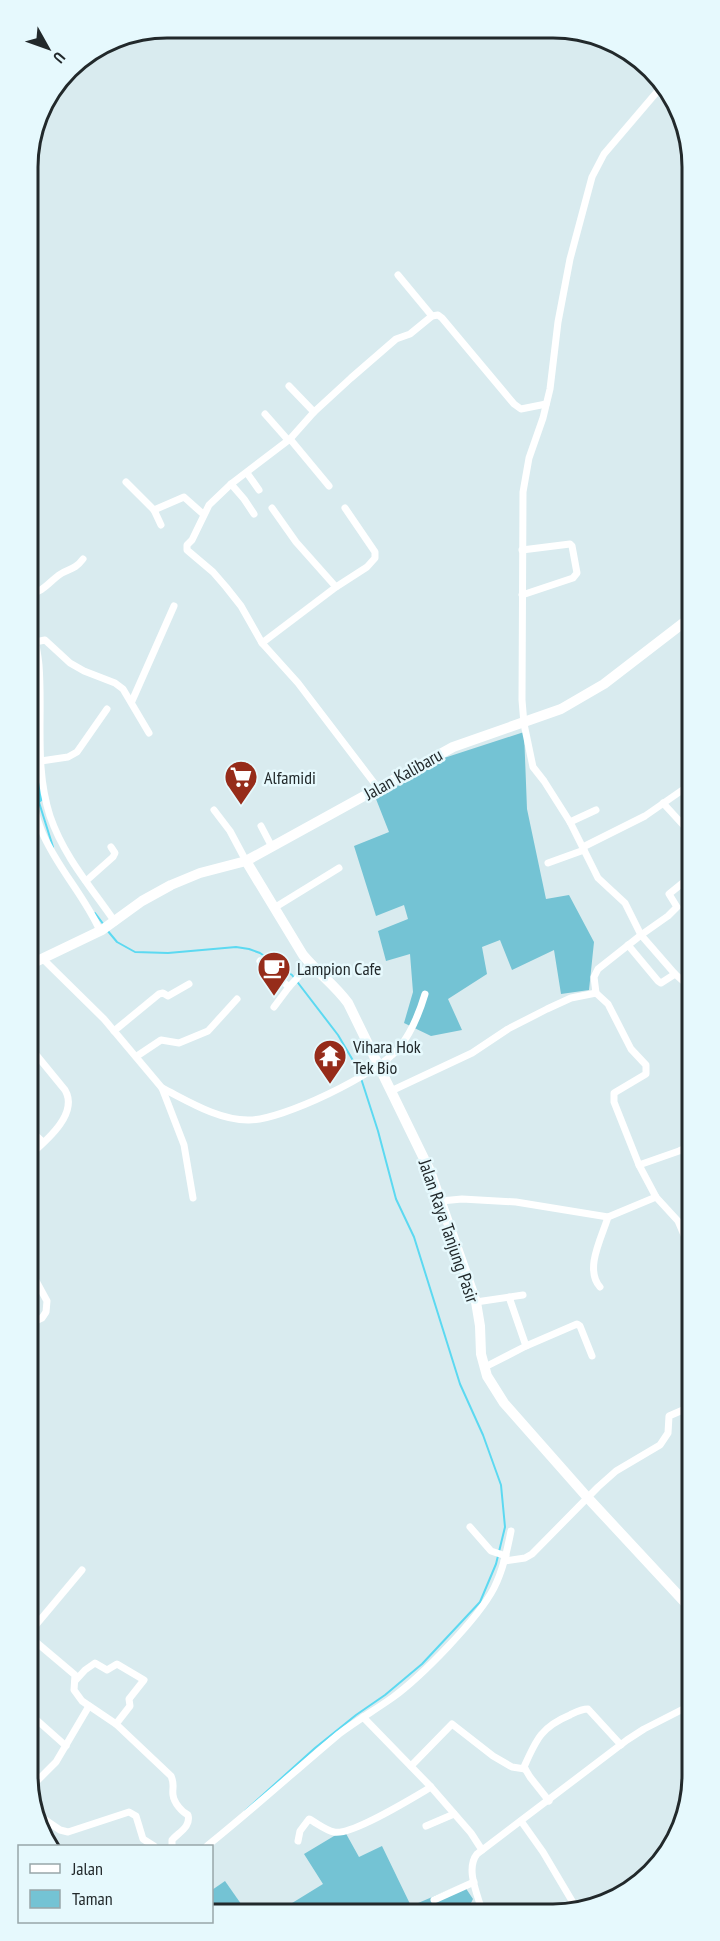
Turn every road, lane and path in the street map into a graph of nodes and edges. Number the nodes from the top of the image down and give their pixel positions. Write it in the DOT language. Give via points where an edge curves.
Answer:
graph roads {
  1 [pos="658,91"];
  2 [pos="398,275"];
  3 [pos="432,316"];
  4 [pos="289,386"];
  5 [pos="546,404"];
  6 [pos="314,412"];
  7 [pos="266,414"];
  8 [pos="289,440"];
  9 [pos="247,473"];
  10 [pos="126,482"];
  11 [pos="231,484"];
  12 [pos="328,486"];
  13 [pos="259,490"];
  14 [pos="272,508"];
  15 [pos="345,508"];
  16 [pos="154,510"];
  17 [pos="203,514"];
  18 [pos="254,514"];
  19 [pos="161,525"];
  20 [pos="522,550"];
  21 [pos="83,559"];
  22 [pos="336,586"];
  23 [pos="38,593"];
  24 [pos="522,595"];
  25 [pos="174,606"];
  26 [pos="682,624"];
  27 [pos="38,641"];
  28 [pos="262,643"];
  29 [pos="38,658"];
  30 [pos="132,701"];
  31 [pos="107,709"];
  32 [pos="524,724"];
  33 [pos="149,733"];
  34 [pos="41,761"];
  35 [pos="378,788"];
  36 [pos="682,790"];
  37 [pos="663,803"];
  38 [pos="214,810"];
  39 [pos="596,810"];
  40 [pos="38,820"];
  41 [pos="570,822"];
  42 [pos="682,824"];
  43 [pos="261,826"];
  44 [pos="111,847"];
  45 [pos="272,847"];
  46 [pos="583,849"];
  47 [pos="246,861"];
  48 [pos="548,863"];
  49 [pos="339,868"];
  50 [pos="86,881"];
  51 [pos="682,883"];
  52 [pos="274,908"];
  53 [pos="107,927"];
  54 [pos="641,934"];
  55 [pos="628,945"];
  56 [pos="43,959"];
  57 [pos="38,961"];
  58 [pos="260,961"];
  59 [pos="307,968"];
  60 [pos="675,974"];
  61 [pos="682,980"];
  62 [pos="189,984"];
  63 [pos="291,985"];
  64 [pos="596,993"];
  65 [pos="425,994"];
  66 [pos="237,999"];
  67 [pos="274,1007"];
  68 [pos="114,1031"];
  69 [pos="137,1056"];
  70 [pos="38,1057"];
  71 [pos="377,1068"];
  72 [pos="162,1088"];
  73 [pos="391,1091"];
  74 [pos="38,1137"];
  75 [pos="43,1142"];
  76 [pos="38,1147"];
  77 [pos="682,1149"];
  78 [pos="639,1165"];
  79 [pos="656,1197"];
  80 [pos="193,1198"];
  81 [pos="441,1202"];
  82 [pos="608,1217"];
  83 [pos="682,1230"];
  84 [pos="38,1284"];
  85 [pos="600,1287"];
  86 [pos="524,1295"];
  87 [pos="509,1297"];
  88 [pos="476,1302"];
  89 [pos="38,1320"];
  90 [pos="526,1346"];
  91 [pos="592,1356"];
  92 [pos="485,1367"];
  93 [pos="682,1411"];
  94 [pos="587,1497"];
  95 [pos="470,1527"];
  96 [pos="511,1531"];
  97 [pos="505,1558"];
  98 [pos="82,1570"];
  99 [pos="682,1599"];
  100 [pos="38,1622"];
  101 [pos="38,1644"];
  102 [pos="75,1681"];
  103 [pos="89,1706"];
  104 [pos="682,1710"];
  105 [pos="363,1717"];
  106 [pos="38,1721"];
  107 [pos="116,1724"];
  108 [pos="621,1745"];
  109 [pos="66,1746"];
  110 [pos="411,1766"];
  111 [pos="525,1769"];
  112 [pos="38,1781"];
  113 [pos="431,1788"];
  114 [pos="549,1800"];
  115 [pos="454,1814"];
  116 [pos="46,1820"];
  117 [pos="521,1821"];
  118 [pos="426,1826"];
  119 [pos="298,1841"];
  120 [pos="152,1845"];
  121 [pos="172,1845"];
  122 [pos="208,1845"];
  123 [pos="482,1850"];
  124 [pos="474,1882"];
  125 [pos="434,1900"];
  126 [pos="573,1902"];
  127 [pos="480,1904"];
  1 -- 5 [label="street" via="604,154 592,177 570,260"];
  2 -- 3 [label="street"];
  3 -- 5 [label="street" via="442,318 514,404 521,409"];
  3 -- 6 [label="street" via="410,334 396,339"];
  4 -- 6 [label="street"];
  5 -- 20 [label="street" via="523,492"];
  6 -- 8 [label="street"];
  7 -- 8 [label="street"];
  8 -- 9 [label="street"];
  8 -- 12 [label="street"];
  9 -- 11 [label="street"];
  9 -- 13 [label="street"];
  10 -- 16 [label="street"];
  11 -- 17 [label="street"];
  11 -- 18 [label="street"];
  14 -- 22 [label="street" via="296,542"];
  15 -- 22 [label="street" via="376,555 367,567"];
  16 -- 17 [label="street" via="183,497"];
  16 -- 19 [label="street"];
  17 -- 28 [label="street" via="187,550 226,587"];
  20 -- 24 [label="street"];
  20 -- 24 [label="street" via="572,545 577,573 573,578"];
  21 -- 23 [label="street"];
  22 -- 28 [label="street"];
  24 -- 32 [label="street"];
  25 -- 30 [label="street"];
  26 -- 32 [label="street, Jalan Kalibaru" via="604,684 561,709"];
  27 -- 30 [label="street" via="48,641 70,663 115,683"];
  28 -- 35 [label="street" via="298,683"];
  29 -- 34 [label="street"];
  30 -- 33 [label="street"];
  31 -- 34 [label="street" via="77,752"];
  32 -- 35 [label="street, Jalan Kalibaru" via="453,747"];
  32 -- 41 [label="street" via="533,767"];
  34 -- 50 [label="street" via="50,815 65,850"];
  35 -- 45 [label="street, Jalan Kalibaru"];
  36 -- 37 [label="street"];
  37 -- 42 [label="street"];
  37 -- 46 [label="street"];
  38 -- 47 [label="street"];
  39 -- 41 [label="street"];
  40 -- 53 [label="street" via="52,852 92,912"];
  41 -- 46 [label="street"];
  43 -- 45 [label="street"];
  44 -- 50 [label="street" via="113,857"];
  45 -- 47 [label="street, Jalan Kalibaru"];
  46 -- 48 [label="street"];
  46 -- 54 [label="street" via="598,878 625,903"];
  47 -- 52 [label="street, Jalan Raya Tanjung Pasir"];
  47 -- 53 [label="street, Jalan Kalibaru" via="171,885"];
  49 -- 52 [label="street"];
  50 -- 53 [label="street"];
  51 -- 54 [label="street" via="669,894 676,904 675,910"];
  52 -- 59 [label="street, Jalan Raya Tanjung Pasir"];
  53 -- 56 [label="street, Jalan Kalibaru"];
  54 -- 55 [label="street"];
  54 -- 60 [label="street"];
  55 -- 60 [label="street" via="658,981"];
  55 -- 64 [label="street" via="596,972"];
  56 -- 57 [label="street, Jalan Kalibaru"];
  56 -- 68 [label="street"];
  58 -- 63 [label="street"];
  59 -- 63 [label="street"];
  59 -- 71 [label="street, Jalan Raya Tanjung Pasir" via="337,988 348,1003"];
  60 -- 61 [label="street"];
  62 -- 68 [label="street" via="168,996 159,994"];
  63 -- 67 [label="street"];
  64 -- 73 [label="street" via="554,1006 472,1053"];
  64 -- 78 [label="street" via="608,1004 632,1049 646,1065 644,1076 613,1096"];
  65 -- 71 [label="street" via="411,1030"];
  66 -- 69 [label="street" via="208,1031 179,1043 161,1040"];
  68 -- 69 [label="street"];
  69 -- 72 [label="street"];
  70 -- 75 [label="street" via="69,1097 67,1113"];
  71 -- 72 [label="street" via="328,1095 269,1118 248,1120 209,1111"];
  71 -- 73 [label="street, Jalan Raya Tanjung Pasir"];
  72 -- 80 [label="street" via="184,1145"];
  73 -- 81 [label="street, Jalan Raya Tanjung Pasir"];
  74 -- 75 [label="street"];
  75 -- 76 [label="street"];
  77 -- 78 [label="street"];
  78 -- 79 [label="street"];
  79 -- 82 [label="street"];
  79 -- 83 [label="street"];
  81 -- 82 [label="street" via="516,1202"];
  81 -- 88 [label="street, Jalan Raya Tanjung Pasir"];
  82 -- 85 [label="street" via="593,1271"];
  84 -- 89 [label="street" via="48,1306"];
  86 -- 87 [label="street"];
  87 -- 88 [label="street"];
  87 -- 90 [label="street"];
  88 -- 92 [label="street, Jalan Raya Tanjung Pasir"];
  90 -- 91 [label="street" via="577,1324"];
  90 -- 92 [label="street"];
  92 -- 94 [label="street, Jalan Raya Tanjung Pasir" via="504,1403"];
  93 -- 94 [label="street" via="668,1418 668,1433 656,1449 616,1472"];
  94 -- 97 [label="street" via="532,1554"];
  94 -- 99 [label="street, Jalan Raya Tanjung Pasir"];
  95 -- 97 [label="street"];
  96 -- 97 [label="street"];
  97 -- 105 [label="street" via="495,1586 479,1611 414,1679"];
  98 -- 100 [label="street"];
  101 -- 102 [label="street" via="75,1675"];
  102 -- 103 [label="street" via="75,1694"];
  102 -- 107 [label="street" via="95,1663 107,1670 117,1664 144,1680"];
  103 -- 107 [label="street"];
  103 -- 109 [label="street"];
  104 -- 108 [label="street"];
  105 -- 110 [label="street"];
  105 -- 122 [label="street"];
  106 -- 109 [label="street"];
  107 -- 121 [label="street" via="172,1779 173,1795 189,1821 171,1840"];
  108 -- 111 [label="street" via="590,1711 582,1709 540,1734"];
  108 -- 114 [label="street"];
  109 -- 112 [label="street"];
  110 -- 111 [label="street" via="452,1724 493,1756 512,1767"];
  110 -- 113 [label="street"];
  111 -- 114 [label="street"];
  113 -- 115 [label="street"];
  113 -- 119 [label="street" via="343,1832 333,1832 309,1819 301,1828"];
  114 -- 117 [label="street"];
  115 -- 118 [label="street"];
  115 -- 123 [label="street"];
  116 -- 120 [label="street" via="69,1832 129,1812 136,1816 143,1839"];
  117 -- 123 [label="street"];
  117 -- 126 [label="street"];
  123 -- 124 [label="street" via="473,1861"];
  124 -- 125 [label="street"];
  124 -- 127 [label="street"];
}
